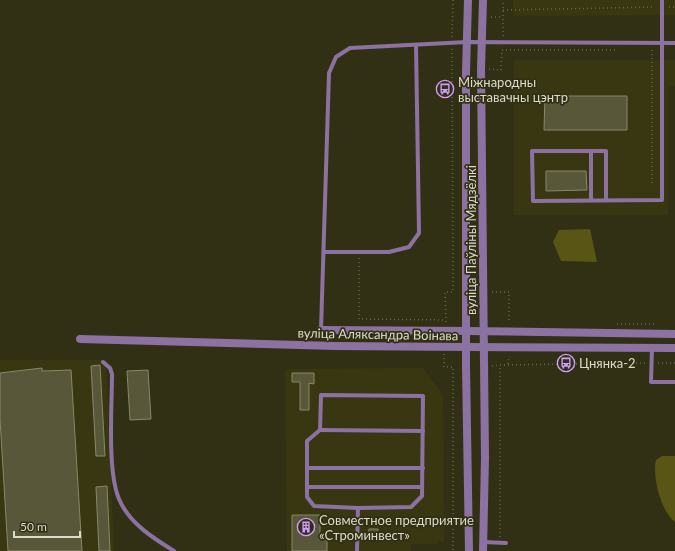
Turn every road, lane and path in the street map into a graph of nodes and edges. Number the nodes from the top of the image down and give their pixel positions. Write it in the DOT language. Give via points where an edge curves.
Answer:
graph roads {
  1 [pos="453,0"];
  2 [pos="468,0"];
  3 [pos="483,0"];
  4 [pos="662,0"];
  5 [pos="662,7"];
  6 [pos="675,7"];
  7 [pos="503,10"];
  8 [pos="467,42"];
  9 [pos="481,42"];
  10 [pos="662,43"];
  11 [pos="675,43"];
  12 [pos="452,44"];
  13 [pos="416,45"];
  14 [pos="502,50"];
  15 [pos="620,50"];
  16 [pos="652,50"];
  17 [pos="591,151"];
  18 [pos="652,185"];
  19 [pos="591,200"];
  20 [pos="606,200"];
  21 [pos="324,252"];
  22 [pos="359,252"];
  23 [pos="484,291"];
  24 [pos="446,320"];
  25 [pos="512,324"];
  26 [pos="612,324"];
  27 [pos="659,324"];
  28 [pos="321,330"];
  29 [pos="446,330"];
  30 [pos="467,331"];
  31 [pos="484,331"];
  32 [pos="675,334"];
  33 [pos="80,339"];
  34 [pos="444,347"];
  35 [pos="467,347"];
  36 [pos="484,348"];
  37 [pos="652,348"];
  38 [pos="675,348"];
  39 [pos="103,362"];
  40 [pos="652,363"];
  41 [pos="675,363"];
  42 [pos="675,382"];
  43 [pos="320,430"];
  44 [pos="423,431"];
  45 [pos="307,468"];
  46 [pos="422,468"];
  47 [pos="307,487"];
  48 [pos="422,487"];
  49 [pos="358,508"];
  50 [pos="483,542"];
  51 [pos="500,542"];
  52 [pos="506,543"];
  53 [pos="174,551"];
  54 [pos="357,551"];
  55 [pos="453,551"];
  56 [pos="469,551"];
  57 [pos="483,551"];
  1 -- 12 [label="path"];
  2 -- 8 [label="street, вуліца Паўліны Мядзёлкі"];
  3 -- 9 [label="street, вуліца Паўліны Мядзёлкі"];
  4 -- 5 [label="lane"];
  5 -- 6 [label="path"];
  5 -- 7 [label="path"];
  5 -- 10 [label="lane"];
  8 -- 9 [label="lane"];
  8 -- 12 [label="lane"];
  8 -- 30 [label="street, вуліца Паўліны Мядзёлкі"];
  9 -- 10 [label="lane"];
  9 -- 23 [label="street, вуліца Паўліны Мядзёлкі"];
  10 -- 11 [label="lane"];
  10 -- 20 [label="lane" via="662,200"];
  12 -- 13 [label="lane"];
  12 -- 24 [label="path" via="450,62 453,70 453,292 445,292"];
  13 -- 21 [label="lane" via="350,48 336,57 329,73"];
  13 -- 22 [label="lane" via="420,233 409,247 389,252"];
  14 -- 15 [label="path"];
  16 -- 18 [label="path"];
  17 -- 19 [label="lane"];
  17 -- 19 [label="lane" via="532,151 533,201"];
  17 -- 20 [label="lane" via="606,152"];
  19 -- 20 [label="lane"];
  21 -- 22 [label="lane"];
  21 -- 28 [label="lane"];
  22 -- 24 [label="path" via="359,319"];
  23 -- 25 [label="path" via="509,292 509,323"];
  23 -- 31 [label="street, вуліца Паўліны Мядзёлкі"];
  24 -- 29 [label="path"];
  26 -- 27 [label="path"];
  28 -- 29 [label="street, вуліца Аляксандра Воінава"];
  29 -- 30 [label="street, вуліца Аляксандра Воінава"];
  30 -- 31 [label="street, вуліца Аляксандра Воінава"];
  30 -- 35 [label="street, вуліца Паўліны Мядзёлкі"];
  31 -- 32 [label="street, вуліца Аляксандра Воінава"];
  31 -- 36 [label="street, вуліца Паўліны Мядзёлкі"];
  33 -- 34 [label="street, вуліца Аляксандра Воінава"];
  34 -- 35 [label="street, вуліца Аляксандра Воінава"];
  34 -- 55 [label="path" via="444,367 453,367"];
  35 -- 36 [label="street, вуліца Аляксандра Воінава"];
  35 -- 56 [label="street, вуліца Паўліны Мядзёлкі"];
  36 -- 37 [label="street, вуліца Аляксандра Воінава"];
  36 -- 50 [label="street, вуліца Паўліны Мядзёлкі"];
  37 -- 38 [label="street, вуліца Аляксандра Воінава"];
  37 -- 40 [label="lane"];
  39 -- 53 [label="lane" via="112,374 114,482 119,499 146,534"];
  40 -- 41 [label="path"];
  40 -- 42 [label="lane" via="651,382"];
  40 -- 51 [label="path" via="500,365"];
  43 -- 44 [label="lane"];
  43 -- 44 [label="lane" via="320,395 423,396"];
  43 -- 45 [label="lane" via="307,441"];
  44 -- 46 [label="lane"];
  45 -- 46 [label="lane"];
  45 -- 47 [label="lane"];
  46 -- 48 [label="lane"];
  47 -- 48 [label="lane"];
  47 -- 49 [label="lane" via="307,497 314,506"];
  48 -- 49 [label="lane" via="422,496 411,506"];
  49 -- 54 [label="lane"];
  50 -- 51 [label="lane"];
  50 -- 57 [label="street, вуліца Паўліны Мядзёлкі"];
  51 -- 52 [label="lane"];
}
